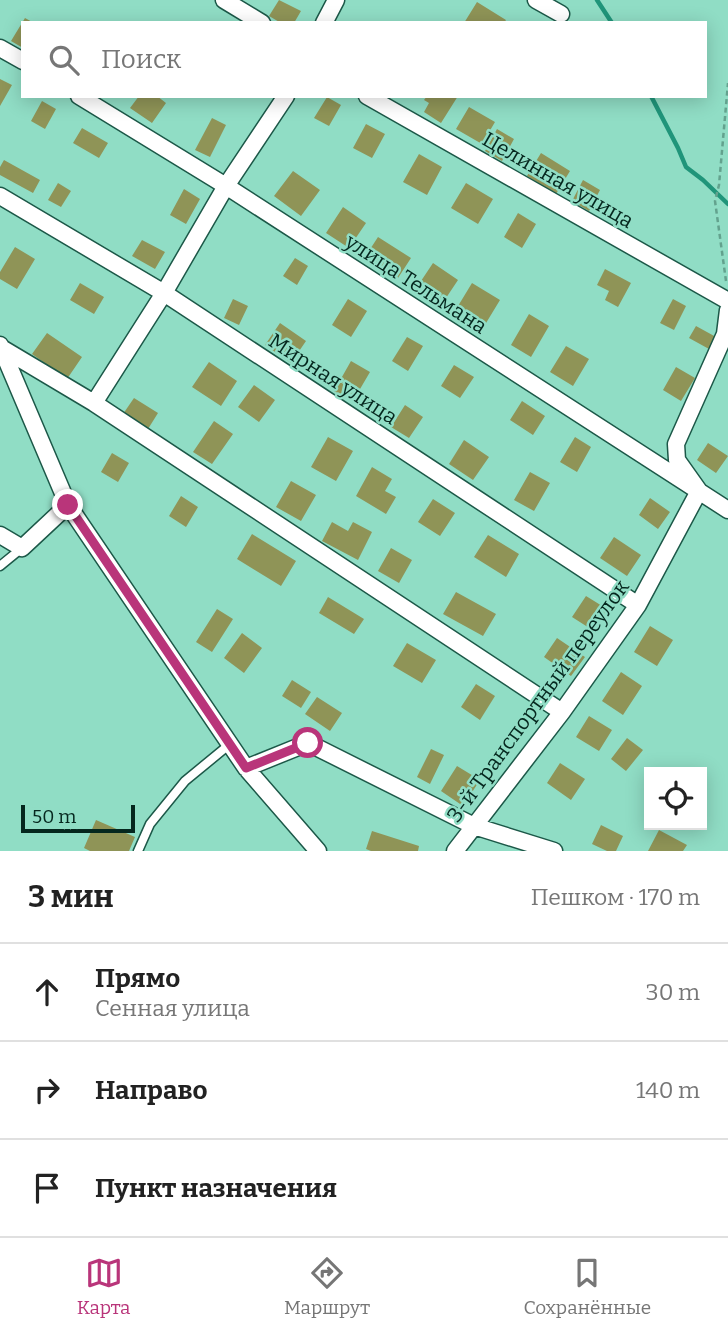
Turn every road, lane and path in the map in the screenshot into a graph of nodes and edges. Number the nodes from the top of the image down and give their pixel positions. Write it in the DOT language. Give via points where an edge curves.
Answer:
graph roads {
  1 [pos="224,0"];
  2 [pos="336,0"];
  3 [pos="536,0"];
  4 [pos="561,14"];
  5 [pos="259,21"];
  6 [pos="325,21"];
  7 [pos="0,47"];
  8 [pos="21,60"];
  9 [pos="728,83"];
  10 [pos="82,98"];
  11 [pos="285,98"];
  12 [pos="371,98"];
  13 [pos="226,186"];
  14 [pos="0,195"];
  15 [pos="726,281"];
  16 [pos="164,293"];
  17 [pos="728,301"];
  18 [pos="728,310"];
  19 [pos="0,346"];
  20 [pos="94,403"];
  21 [pos="699,491"];
  22 [pos="68,505"];
  23 [pos="728,510"];
  24 [pos="0,535"];
  25 [pos="22,548"];
  26 [pos="0,566"];
  27 [pos="638,605"];
  28 [pos="562,712"];
  29 [pos="230,744"];
  30 [pos="246,768"];
  31 [pos="474,826"];
  32 [pos="138,851"];
  33 [pos="318,851"];
  34 [pos="455,851"];
  35 [pos="554,851"];
  1 -- 5 [label="street"];
  2 -- 6 [label="street"];
  3 -- 4 [label="street"];
  7 -- 8 [label="street"];
  9 -- 15 [label="path" via="715,201"];
  10 -- 13 [label="street, улица Тельмана"];
  11 -- 13 [label="street"];
  12 -- 17 [label="street, Целинная улица"];
  13 -- 16 [label="street"];
  13 -- 21 [label="street, улица Тельмана"];
  14 -- 16 [label="street, Мирная улица"];
  16 -- 20 [label="street"];
  16 -- 27 [label="street, Мирная улица"];
  18 -- 21 [label="street" via="725,334 676,444 677,460"];
  19 -- 20 [label="street"];
  19 -- 22 [label="street"];
  20 -- 28 [label="street"];
  21 -- 23 [label="street, улица Тельмана"];
  21 -- 27 [label="street, 3-й Транспортный переулок"];
  22 -- 25 [label="street"];
  22 -- 29 [label="street"];
  24 -- 25 [label="street"];
  25 -- 26 [label="lane"];
  27 -- 28 [label="street, 3-й Транспортный переулок"];
  28 -- 31 [label="street, 3-й Транспортный переулок"];
  29 -- 30 [label="street"];
  29 -- 32 [label="lane" via="185,781 150,824"];
  30 -- 31 [label="street" via="308,743"];
  30 -- 33 [label="street"];
  31 -- 34 [label="street, 3-й Транспортный переулок"];
  31 -- 35 [label="street"];
}
